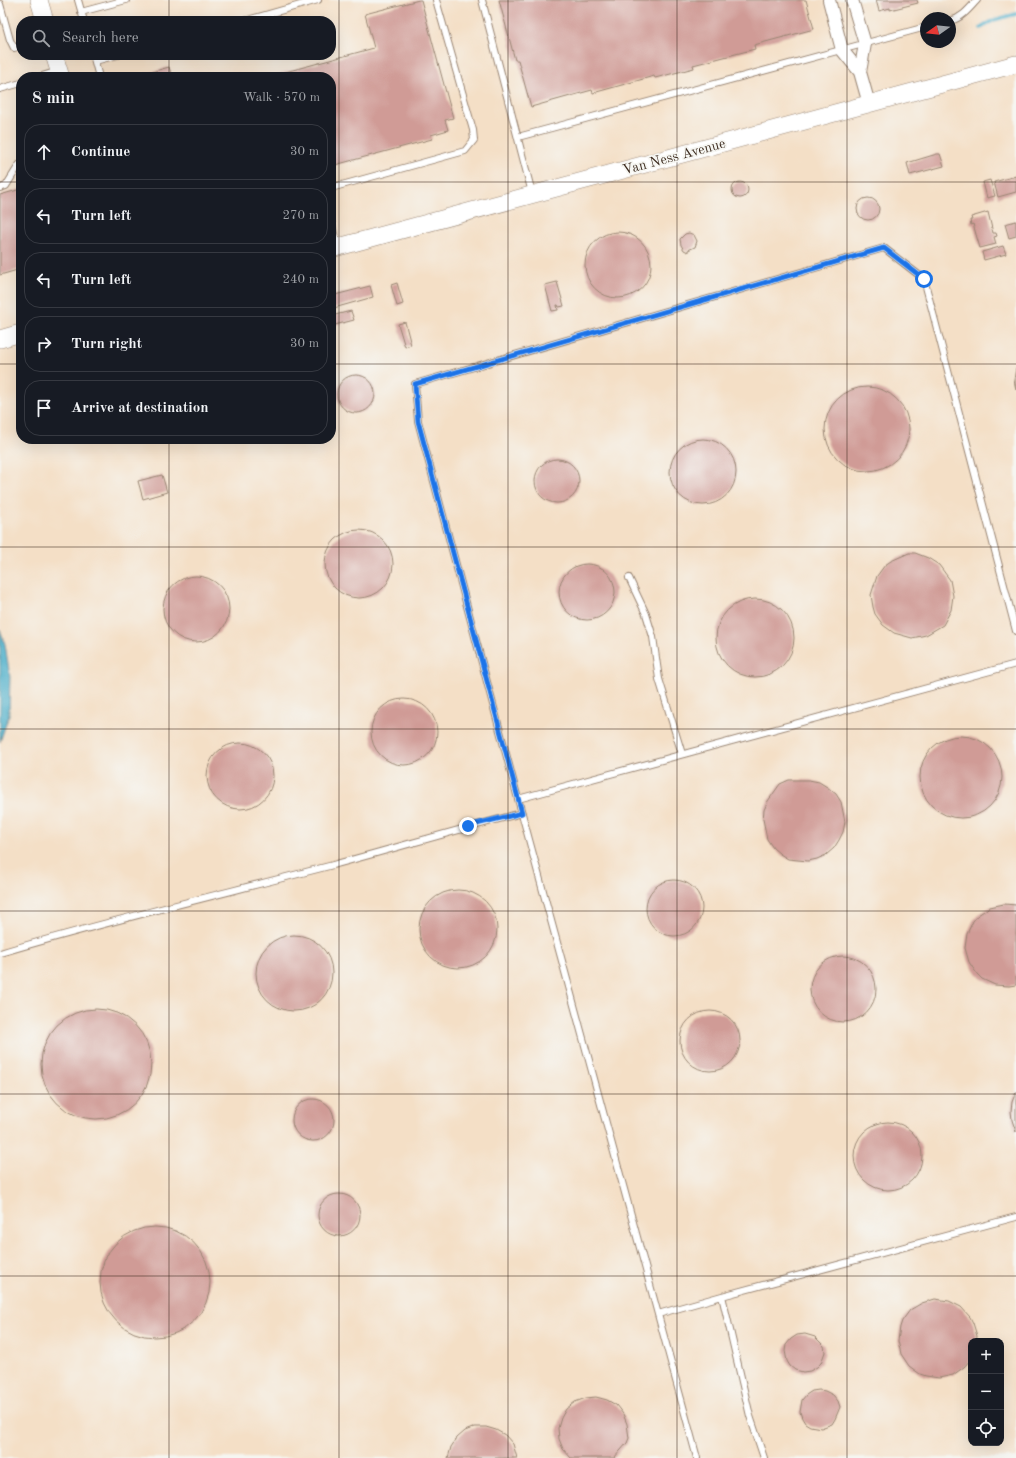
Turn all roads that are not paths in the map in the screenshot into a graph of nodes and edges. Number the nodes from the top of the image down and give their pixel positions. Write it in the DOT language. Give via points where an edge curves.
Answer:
graph roads {
  1 [pos="39,0"];
  2 [pos="78,0"];
  3 [pos="126,0"];
  4 [pos="318,0"];
  5 [pos="436,0"];
  6 [pos="482,0"];
  7 [pos="829,0"];
  8 [pos="852,0"];
  9 [pos="977,0"];
  10 [pos="0,4"];
  11 [pos="81,12"];
  12 [pos="44,16"];
  13 [pos="82,16"];
  14 [pos="262,16"];
  15 [pos="956,19"];
  16 [pos="920,30"];
  17 [pos="865,44"];
  18 [pos="16,47"];
  19 [pos="842,50"];
  20 [pos="95,60"];
  21 [pos="1016,64"];
  22 [pos="98,72"];
  23 [pos="860,72"];
  24 [pos="16,85"];
  25 [pos="0,90"];
  26 [pos="869,104"];
  27 [pos="518,137"];
  28 [pos="16,169"];
  29 [pos="336,187"];
  30 [pos="0,188"];
  31 [pos="533,195"];
  32 [pos="336,247"];
  33 [pos="16,334"];
  34 [pos="0,339"];
  35 [pos="629,578"];
  36 [pos="1016,631"];
  37 [pos="1016,664"];
  38 [pos="682,754"];
  39 [pos="518,799"];
  40 [pos="522,813"];
  41 [pos="0,952"];
  42 [pos="1016,1217"];
  43 [pos="722,1296"];
  44 [pos="658,1314"];
  45 [pos="697,1458"];
  46 [pos="764,1458"];
  1 -- 12 [label="main road"];
  2 -- 11 [label="lane"];
  3 -- 11 [label="lane"];
  4 -- 14 [label="lane"];
  5 -- 29 [label="lane" via="474,140 465,151"];
  6 -- 27 [label="lane"];
  7 -- 19 [label="street"];
  8 -- 17 [label="street"];
  9 -- 15 [label="lane" via="964,15"];
  10 -- 18 [label="lane" via="10,40"];
  11 -- 13 [label="lane"];
  16 -- 17 [label="lane"];
  17 -- 19 [label="lane"];
  17 -- 23 [label="street"];
  19 -- 23 [label="street"];
  19 -- 27 [label="lane"];
  20 -- 22 [label="lane"];
  21 -- 26 [label="main road, Van Ness Avenue"];
  23 -- 26 [label="street"];
  24 -- 25 [label="lane"];
  26 -- 31 [label="main road, Van Ness Avenue"];
  27 -- 31 [label="lane"];
  28 -- 30 [label="lane" via="6,186"];
  31 -- 32 [label="main road, Van Ness Avenue"];
  33 -- 34 [label="main road"];
  35 -- 38 [label="lane" via="653,637 659,679"];
  36 -- 39 [label="lane" via="924,279 884,248 415,384 418,421"];
  37 -- 38 [label="lane"];
  38 -- 39 [label="lane"];
  39 -- 40 [label="lane"];
  40 -- 41 [label="lane"];
  40 -- 44 [label="lane"];
  42 -- 43 [label="lane"];
  43 -- 44 [label="lane"];
  43 -- 46 [label="lane" via="750,1416"];
  44 -- 45 [label="lane"];
}
